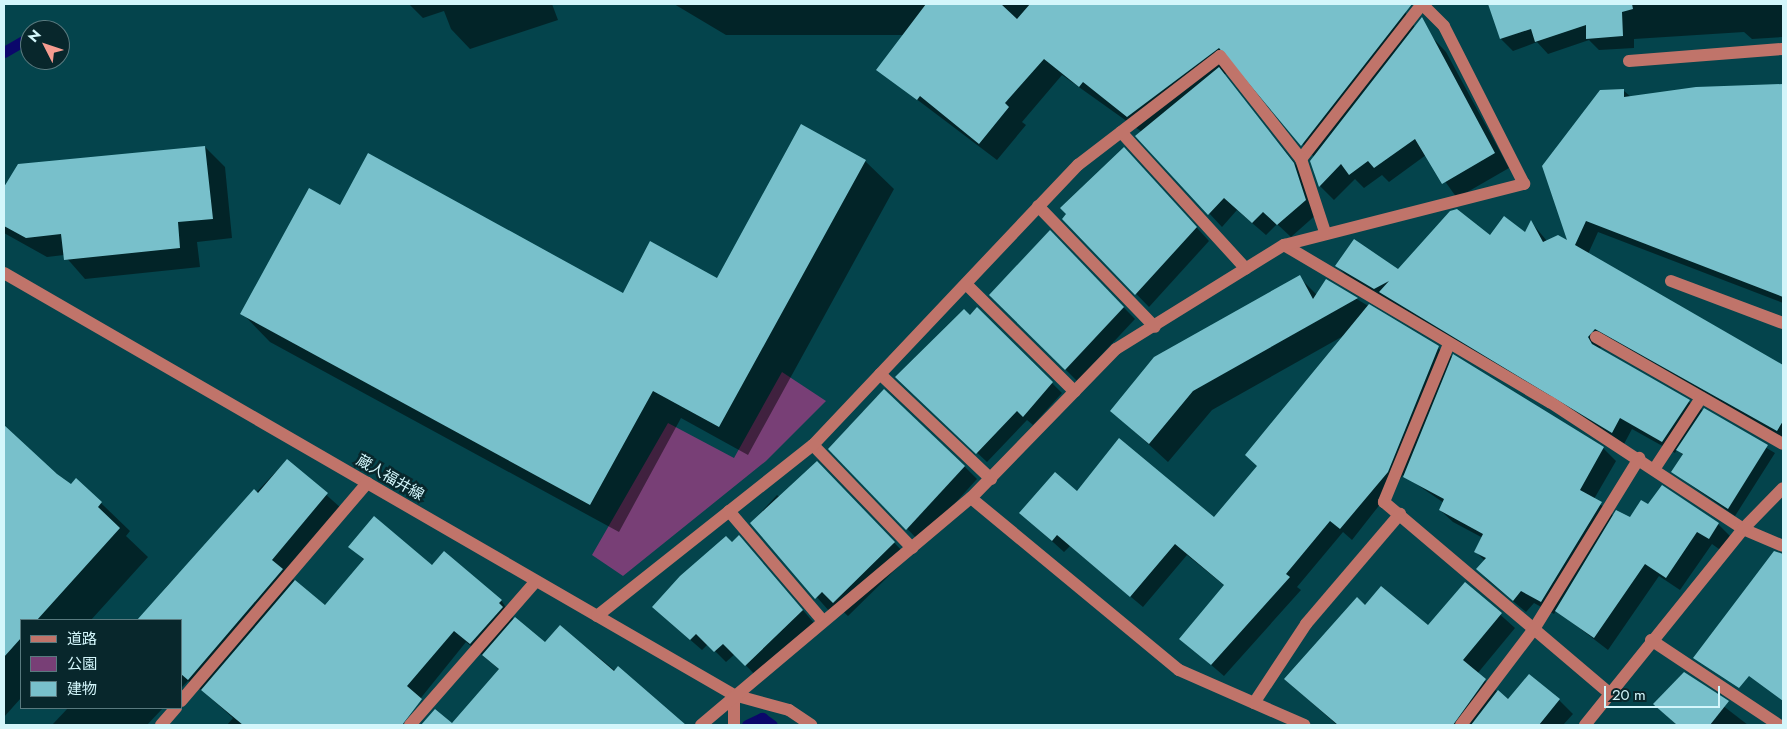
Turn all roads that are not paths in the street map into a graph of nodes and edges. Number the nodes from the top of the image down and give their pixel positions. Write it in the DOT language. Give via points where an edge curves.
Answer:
graph roads {
  1 [pos="1423,5"];
  2 [pos="1783,49"];
  3 [pos="1629,62"];
  4 [pos="1121,132"];
  5 [pos="1301,159"];
  6 [pos="1038,206"];
  7 [pos="1325,232"];
  8 [pos="1284,245"];
  9 [pos="1246,269"];
  10 [pos="4,273"];
  11 [pos="1671,281"];
  12 [pos="966,284"];
  13 [pos="1783,323"];
  14 [pos="1155,327"];
  15 [pos="1596,337"];
  16 [pos="1449,344"];
  17 [pos="880,374"];
  18 [pos="1075,392"];
  19 [pos="1701,398"];
  20 [pos="1783,444"];
  21 [pos="813,445"];
  22 [pos="1639,458"];
  23 [pos="1655,468"];
  24 [pos="991,479"];
  25 [pos="367,483"];
  26 [pos="1783,488"];
  27 [pos="971,498"];
  28 [pos="730,512"];
  29 [pos="1400,514"];
  30 [pos="1743,529"];
  31 [pos="1783,546"];
  32 [pos="912,548"];
  33 [pos="536,581"];
  34 [pos="598,616"];
  35 [pos="823,621"];
  36 [pos="1534,629"];
  37 [pos="1651,640"];
  38 [pos="1610,694"];
  39 [pos="734,696"];
  40 [pos="182,700"];
  41 [pos="1254,703"];
  42 [pos="175,709"];
  43 [pos="733,724"];
  44 [pos="161,725"];
  45 [pos="410,725"];
  46 [pos="701,725"];
  47 [pos="811,725"];
  48 [pos="1304,725"];
  49 [pos="1461,725"];
  50 [pos="1585,725"];
  51 [pos="1779,725"];
  1 -- 5 [label="street"];
  1 -- 7 [label="street" via="1444,26 1524,184"];
  2 -- 3 [label="street"];
  4 -- 5 [label="street" via="1220,56"];
  4 -- 6 [label="street" via="1078,164"];
  4 -- 9 [label="street"];
  5 -- 7 [label="street"];
  6 -- 12 [label="street"];
  6 -- 14 [label="street"];
  7 -- 8 [label="street"];
  8 -- 9 [label="street"];
  8 -- 16 [label="street"];
  9 -- 14 [label="street"];
  10 -- 25 [label="street, 蔵人福井線"];
  11 -- 13 [label="street"];
  12 -- 17 [label="street"];
  12 -- 18 [label="street"];
  14 -- 18 [label="street" via="1116,349"];
  15 -- 19 [label="street"];
  16 -- 22 [label="street"];
  16 -- 29 [label="street" via="1384,502"];
  17 -- 21 [label="street"];
  17 -- 24 [label="street"];
  18 -- 24 [label="street"];
  19 -- 20 [label="street"];
  19 -- 23 [label="street"];
  21 -- 28 [label="street"];
  21 -- 32 [label="street"];
  22 -- 23 [label="street"];
  22 -- 36 [label="street"];
  23 -- 30 [label="street"];
  24 -- 27 [label="street"];
  25 -- 33 [label="street, 蔵人福井線"];
  25 -- 40 [label="street"];
  26 -- 30 [label="street"];
  27 -- 32 [label="street"];
  27 -- 41 [label="street" via="1179,670"];
  28 -- 34 [label="street"];
  28 -- 35 [label="street"];
  29 -- 36 [label="street"];
  29 -- 41 [label="street" via="1306,624"];
  30 -- 31 [label="street"];
  30 -- 37 [label="street"];
  32 -- 35 [label="street"];
  33 -- 34 [label="street, 蔵人福井線"];
  33 -- 45 [label="street"];
  34 -- 39 [label="street, 蔵人福井線"];
  35 -- 39 [label="street"];
  36 -- 38 [label="street"];
  36 -- 49 [label="street"];
  37 -- 38 [label="street"];
  37 -- 51 [label="street"];
  38 -- 50 [label="street"];
  39 -- 43 [label="street"];
  39 -- 46 [label="street"];
  39 -- 47 [label="street, 蔵人福井線" via="789,710"];
  41 -- 48 [label="street"];
  42 -- 44 [label="street"];
}
